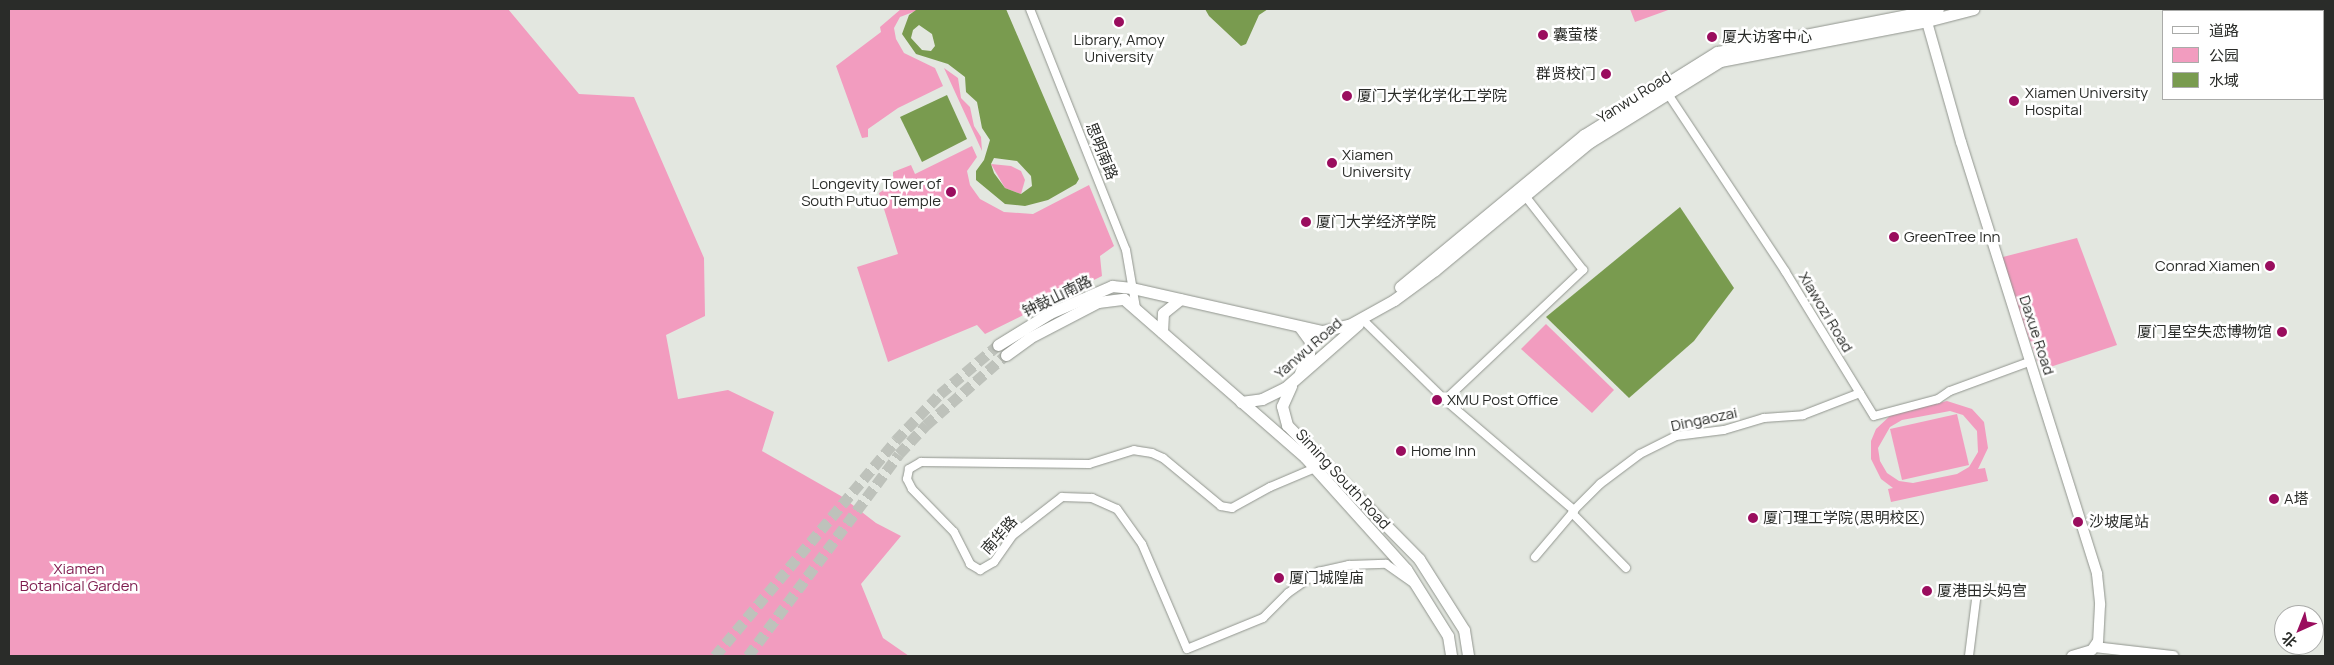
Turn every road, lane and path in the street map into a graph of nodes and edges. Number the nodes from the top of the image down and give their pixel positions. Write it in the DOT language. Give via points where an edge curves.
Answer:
graph roads {
  1 [pos="1030,9"];
  2 [pos="1938,9"];
  3 [pos="1972,9"];
  4 [pos="1925,14"];
  5 [pos="1666,90"];
  6 [pos="1522,192"];
  7 [pos="1132,288"];
  8 [pos="1180,299"];
  9 [pos="1136,308"];
  10 [pos="1362,320"];
  11 [pos="1300,327"];
  12 [pos="1162,332"];
  13 [pos="998,345"];
  14 [pos="1006,354"];
  15 [pos="2029,362"];
  16 [pos="1296,379"];
  17 [pos="1860,393"];
  18 [pos="1445,400"];
  19 [pos="1241,402"];
  20 [pos="1315,468"];
  21 [pos="1573,512"];
  22 [pos="1535,557"];
  23 [pos="1626,568"];
  24 [pos="1417,586"];
  25 [pos="1977,592"];
  26 [pos="2095,647"];
  27 [pos="1188,653"];
  28 [pos="1451,656"];
  29 [pos="1468,656"];
  30 [pos="1969,656"];
  31 [pos="2072,656"];
  32 [pos="2103,656"];
  33 [pos="2173,656"];
  1 -- 7 [label="street, 思明南路" via="1126,250"];
  2 -- 4 [label="main road, Yanwu Road"];
  3 -- 4 [label="main road, Yanwu Road"];
  4 -- 5 [label="main road, Yanwu Road" via="1717,52"];
  4 -- 15 [label="street, Daxue Road"];
  5 -- 6 [label="main road, Yanwu Road" via="1584,134"];
  5 -- 17 [label="street, Xiawozi Road"];
  6 -- 10 [label="main road, Yanwu Road"];
  6 -- 18 [label="street" via="1583,270"];
  7 -- 8 [label="main road, 钟鼓山南路"];
  7 -- 9 [label="street, 思明南路"];
  7 -- 13 [label="main road, 钟鼓山南路" via="1112,286 1050,313"];
  8 -- 11 [label="main road, 钟鼓山南路"];
  8 -- 12 [label="main road" via="1163,313"];
  9 -- 12 [label="main road, Siming South Road"];
  9 -- 14 [label="main road, 钟鼓山南路" via="1124,300 1098,302 1050,326"];
  10 -- 11 [label="main road, 钟鼓山南路" via="1322,331"];
  10 -- 16 [label="main road, Yanwu Road"];
  10 -- 18 [label="street"];
  11 -- 16 [label="main road, Siming South Road" via="1310,341 1309,353"];
  12 -- 19 [label="main road, Siming South Road"];
  15 -- 17 [label="street, Xiawozi Road" via="1950,391 1938,399 1874,416"];
  15 -- 26 [label="street, Daxue Road" via="2097,574 2100,605"];
  16 -- 19 [label="main road, Yanwu Road" via="1269,397"];
  16 -- 29 [label="main road, Siming South Road" via="1282,406 1287,425 1419,559 1464,630"];
  17 -- 21 [label="street, Dingaozai" via="1803,415 1764,418 1724,430 1676,436 1640,454 1607,479"];
  18 -- 21 [label="street"];
  19 -- 20 [label="main road, Siming South Road"];
  20 -- 24 [label="main road, Siming South Road" via="1406,569"];
  20 -- 27 [label="street, 南华路" via="1270,486 1232,508 1221,506 1152,452 1134,450 1089,464 954,461 921,462 909,469 907,479 912,489 942,517 954,532 970,564 980,570 994,562 1013,535 1062,497 1092,498 1117,509 1142,544"];
  21 -- 22 [label="street, Dingaozai"];
  21 -- 23 [label="street"];
  24 -- 27 [label="street, 南华路" via="1386,564 1349,565 1318,572 1288,593 1263,618"];
  24 -- 28 [label="main road, Siming South Road" via="1448,636"];
  25 -- 30 [label="street"];
  26 -- 31 [label="street" via="2086,654"];
  26 -- 32 [label="street"];
  26 -- 33 [label="street"];
}
